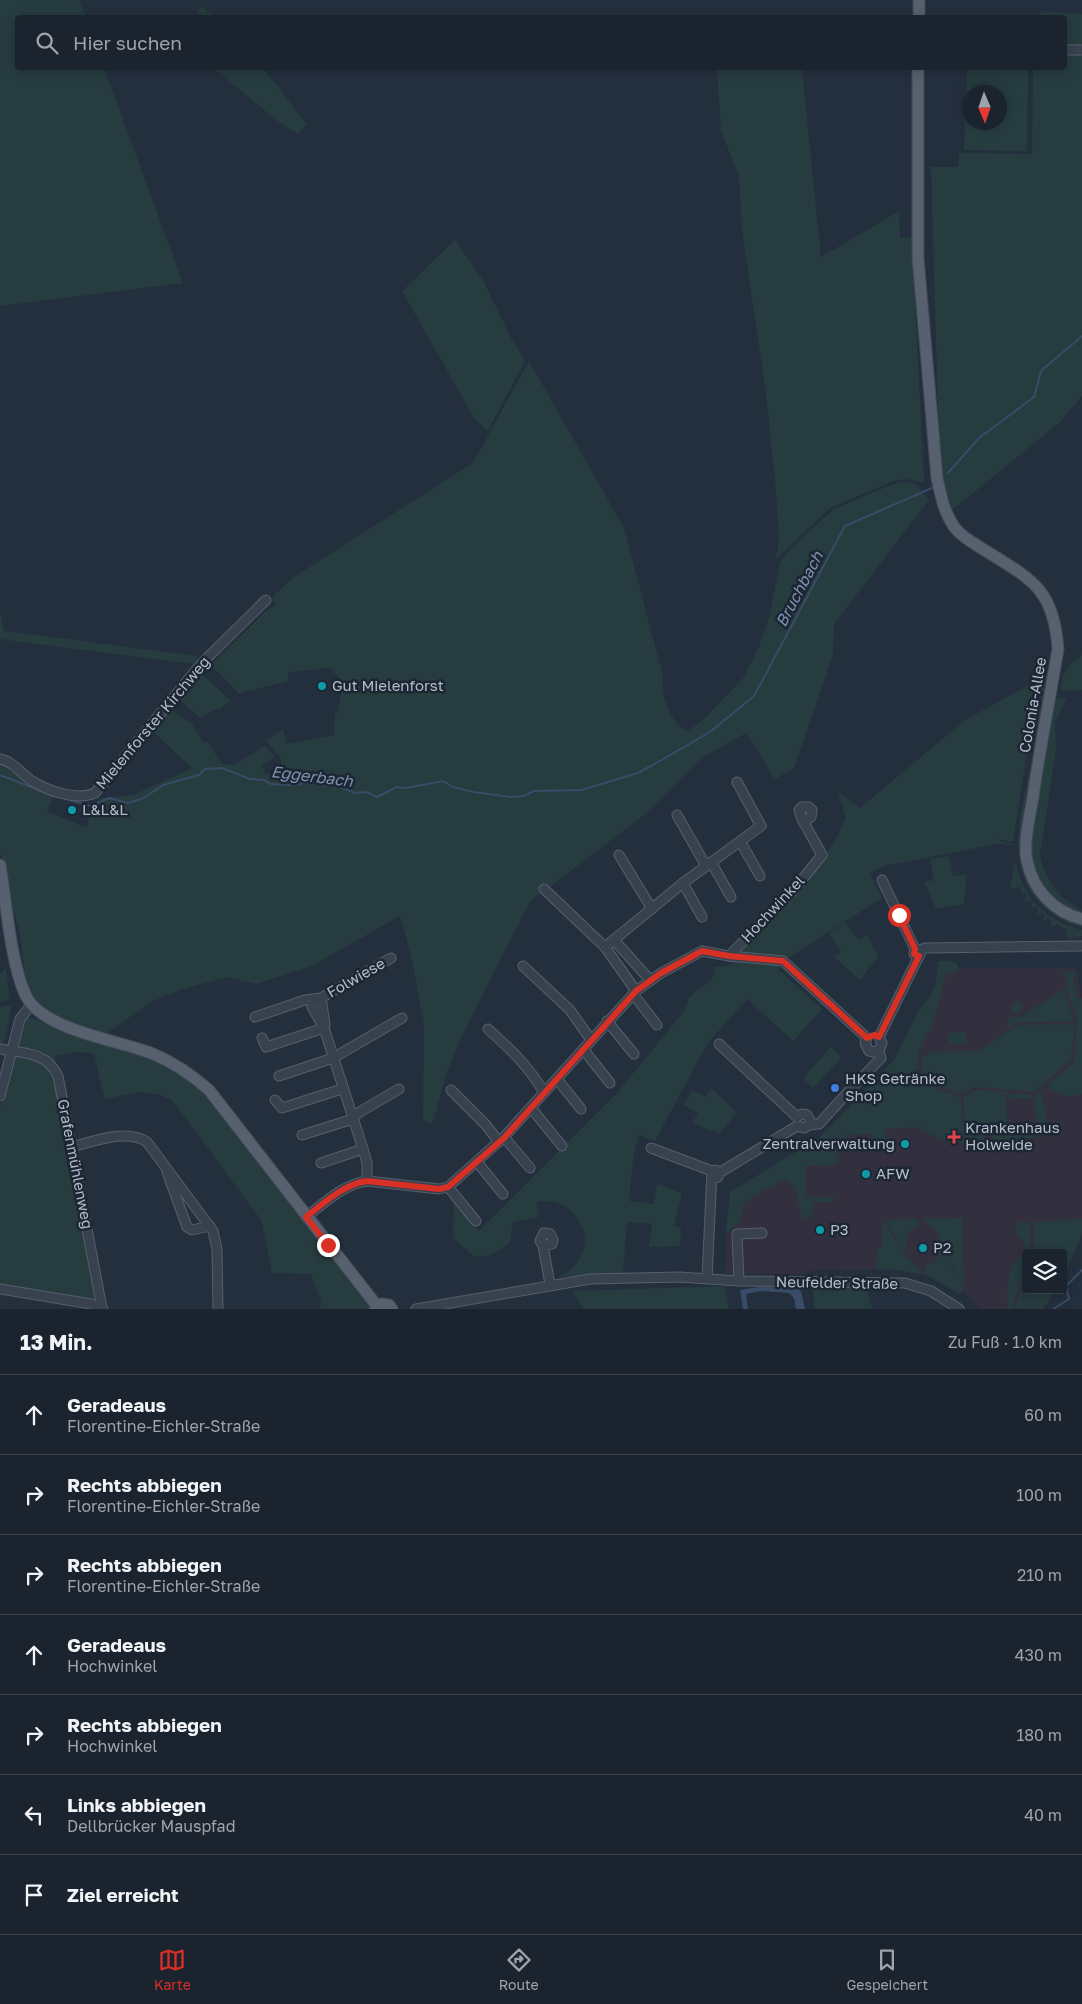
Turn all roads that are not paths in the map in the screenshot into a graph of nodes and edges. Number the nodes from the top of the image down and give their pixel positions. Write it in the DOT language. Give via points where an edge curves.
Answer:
graph roads {
  1 [pos="919,0"];
  2 [pos="919,15"];
  3 [pos="1067,50"];
  4 [pos="1082,50"];
  5 [pos="918,70"];
  6 [pos="266,600"];
  7 [pos="0,759"];
  8 [pos="737,782"];
  9 [pos="677,815"];
  10 [pos="802,819"];
  11 [pos="740,840"];
  12 [pos="619,855"];
  13 [pos="708,864"];
  14 [pos="0,865"];
  15 [pos="760,876"];
  16 [pos="882,880"];
  17 [pos="683,884"];
  18 [pos="544,889"];
  19 [pos="731,896"];
  20 [pos="652,909"];
  21 [pos="702,917"];
  22 [pos="1082,919"];
  23 [pos="615,941"];
  24 [pos="1078,946"];
  25 [pos="605,947"];
  26 [pos="918,952"];
  27 [pos="729,956"];
  28 [pos="391,958"];
  29 [pos="523,966"];
  30 [pos="650,980"];
  31 [pos="634,993"];
  32 [pos="318,999"];
  33 [pos="32,1004"];
  34 [pos="255,1017"];
  35 [pos="402,1018"];
  36 [pos="608,1021"];
  37 [pos="657,1025"];
  38 [pos="324,1028"];
  39 [pos="488,1029"];
  40 [pos="879,1037"];
  41 [pos="262,1038"];
  42 [pos="867,1038"];
  43 [pos="590,1040"];
  44 [pos="719,1044"];
  45 [pos="0,1049"];
  46 [pos="583,1049"];
  47 [pos="879,1050"];
  48 [pos="12,1051"];
  49 [pos="634,1054"];
  50 [pos="333,1058"];
  51 [pos="279,1076"];
  52 [pos="557,1079"];
  53 [pos="610,1083"];
  54 [pos="342,1088"];
  55 [pos="400,1089"];
  56 [pos="450,1090"];
  57 [pos="544,1093"];
  58 [pos="0,1096"];
  59 [pos="275,1100"];
  60 [pos="532,1108"];
  61 [pos="581,1109"];
  62 [pos="353,1119"];
  63 [pos="797,1121"];
  64 [pos="302,1135"];
  65 [pos="502,1140"];
  66 [pos="562,1146"];
  67 [pos="71,1147"];
  68 [pos="651,1148"];
  69 [pos="363,1149"];
  70 [pos="321,1162"];
  71 [pos="477,1162"];
  72 [pos="166,1167"];
  73 [pos="530,1168"];
  74 [pos="715,1174"];
  75 [pos="367,1181"];
  76 [pos="448,1187"];
  77 [pos="503,1194"];
  78 [pos="306,1217"];
  79 [pos="476,1221"];
  80 [pos="210,1226"];
  81 [pos="762,1233"];
  82 [pos="543,1246"];
  83 [pos="707,1278"];
  84 [pos="739,1281"];
  85 [pos="550,1284"];
  86 [pos="0,1289"];
  87 [pos="63,1304"];
  88 [pos="376,1308"];
  89 [pos="102,1309"];
  90 [pos="218,1309"];
  91 [pos="392,1309"];
  92 [pos="416,1309"];
  93 [pos="959,1309"];
  1 -- 2 [label="main road"];
  3 -- 4 [label="street"];
  5 -- 22 [label="main road, Colonia-Allee" via="918,258 936,478 948,517 965,538 1027,576 1051,608 1058,649 1026,853 1033,880 1044,896 1060,910"];
  6 -- 7 [label="street, Mielenforster Kirchweg" via="201,664 95,792 88,796 75,796 58,791 33,782 16,766"];
  8 -- 11 [label="street" via="760,826"];
  9 -- 13 [label="street"];
  10 -- 27 [label="street, Hochwinkel" via="822,855 792,892"];
  11 -- 13 [label="street"];
  11 -- 15 [label="street"];
  12 -- 20 [label="street"];
  13 -- 17 [label="street"];
  13 -- 19 [label="street"];
  14 -- 33 [label="main road" via="17,968"];
  16 -- 26 [label="street"];
  17 -- 20 [label="street"];
  17 -- 21 [label="street"];
  18 -- 25 [label="street"];
  20 -- 23 [label="street"];
  23 -- 25 [label="street"];
  23 -- 30 [label="street"];
  24 -- 26 [label="street" via="925,948"];
  25 -- 31 [label="street"];
  26 -- 40 [label="street"];
  27 -- 30 [label="street, Hochwinkel" via="702,951"];
  27 -- 42 [label="street" via="783,961"];
  28 -- 32 [label="street, Folwiese"];
  29 -- 43 [label="street" via="570,1010"];
  30 -- 31 [label="street, Hochwinkel"];
  31 -- 36 [label="street, Hochwinkel"];
  31 -- 37 [label="street"];
  32 -- 34 [label="street, Folwiese" via="305,1000"];
  32 -- 38 [label="street, Folwiese"];
  33 -- 48 [label="street" via="20,1019"];
  33 -- 78 [label="main road" via="55,1021 152,1053 194,1077 209,1090"];
  35 -- 50 [label="street"];
  36 -- 43 [label="street, Hochwinkel"];
  36 -- 49 [label="street"];
  38 -- 41 [label="street" via="266,1047"];
  38 -- 50 [label="street, Folwiese"];
  39 -- 57 [label="street" via="521,1060"];
  40 -- 42 [label="street"];
  40 -- 47 [label="street" via="882,1043"];
  42 -- 47 [label="street" via="865,1043 869,1051"];
  43 -- 46 [label="street, Hochwinkel"];
  44 -- 63 [label="street"];
  45 -- 48 [label="street"];
  46 -- 52 [label="street, Hochwinkel"];
  46 -- 53 [label="street"];
  47 -- 63 [label="street" via="881,1058 819,1124 809,1125 810,1120 802,1114"];
  48 -- 58 [label="street"];
  48 -- 67 [label="street, Grafenmühlenweg" via="43,1057 53,1064"];
  50 -- 51 [label="street"];
  50 -- 54 [label="street, Folwiese"];
  52 -- 57 [label="street, Hochwinkel"];
  52 -- 61 [label="street"];
  54 -- 59 [label="street" via="282,1108"];
  54 -- 62 [label="street, Folwiese"];
  55 -- 62 [label="street"];
  56 -- 65 [label="street"];
  57 -- 60 [label="street, Hochwinkel"];
  60 -- 65 [label="street, Hochwinkel"];
  60 -- 66 [label="street"];
  62 -- 64 [label="street"];
  62 -- 69 [label="street, Folwiese"];
  63 -- 74 [label="street"];
  65 -- 71 [label="street, Hochwinkel"];
  65 -- 73 [label="street"];
  67 -- 72 [label="street" via="129,1135 139,1136"];
  67 -- 89 [label="street, Grafenmühlenweg"];
  68 -- 74 [label="street"];
  69 -- 70 [label="street"];
  69 -- 75 [label="street, Folwiese"];
  71 -- 76 [label="street, Hochwinkel"];
  71 -- 77 [label="street"];
  72 -- 80 [label="street"];
  72 -- 80 [label="street" via="186,1227 192,1230"];
  74 -- 83 [label="street"];
  75 -- 76 [label="street" via="439,1189"];
  75 -- 78 [label="street" via="346,1188"];
  76 -- 79 [label="street"];
  78 -- 88 [label="main road"];
  80 -- 90 [label="street" via="215,1238"];
  81 -- 84 [label="street" via="737,1234"];
  82 -- 85 [label="street"];
  83 -- 84 [label="street, Neufelder Straße"];
  83 -- 85 [label="street, Neufelder Straße" via="590,1279"];
  84 -- 93 [label="street, Neufelder Straße" via="905,1283 931,1291"];
  85 -- 92 [label="street, Neufelder Straße"];
  86 -- 87 [label="street"];
  87 -- 89 [label="street" via="91,1304"];
  88 -- 91 [label="main road" via="386,1304"];
}
